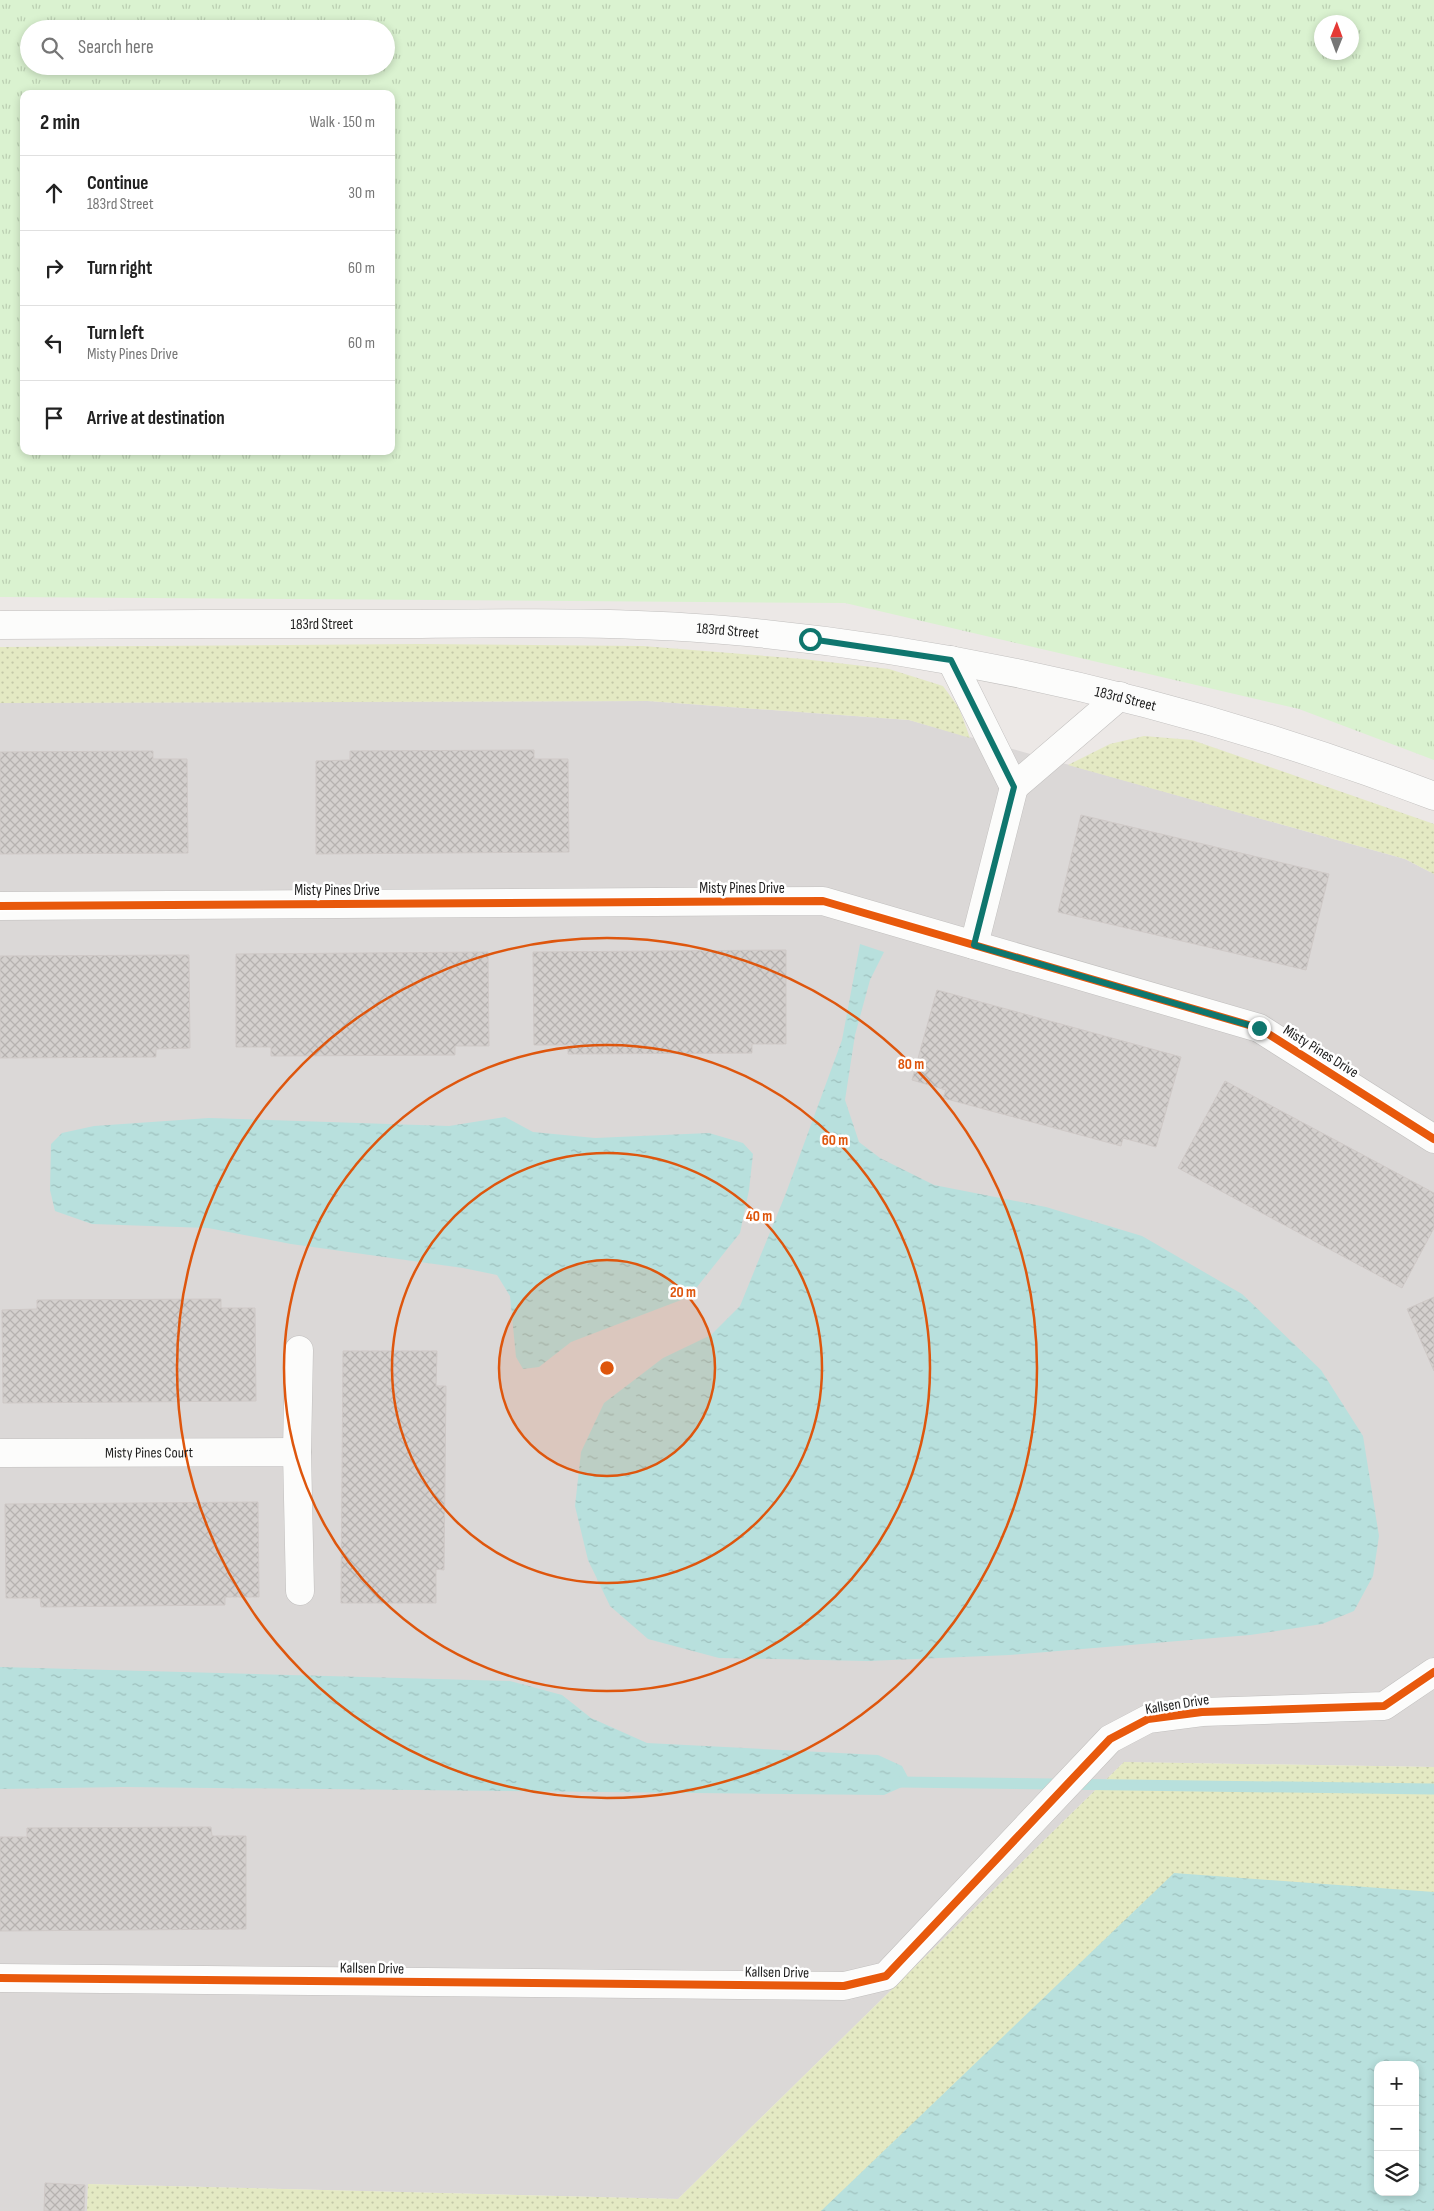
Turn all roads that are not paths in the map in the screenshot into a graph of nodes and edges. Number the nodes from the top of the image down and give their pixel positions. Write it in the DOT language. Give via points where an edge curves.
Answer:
graph roads {
  1 [pos="0,625"];
  2 [pos="951,660"];
  3 [pos="1120,696"];
  4 [pos="1014,787"];
  5 [pos="1434,796"];
  6 [pos="0,906"];
  7 [pos="974,945"];
  8 [pos="1434,1139"];
  9 [pos="299,1350"];
  10 [pos="0,1452"];
  11 [pos="297,1452"];
  12 [pos="300,1591"];
  13 [pos="1434,1672"];
  14 [pos="0,1978"];
  1 -- 2 [label="street, 183rd Street" via="539,623 649,626 810,639"];
  2 -- 3 [label="street, 183rd Street"];
  2 -- 4 [label="street"];
  3 -- 4 [label="street"];
  3 -- 5 [label="street, 183rd Street" via="1350,764"];
  4 -- 7 [label="street"];
  6 -- 7 [label="street, Misty Pines Drive" via="823,901"];
  7 -- 8 [label="street, Misty Pines Drive" via="1259,1028"];
  9 -- 11 [label="street"];
  10 -- 11 [label="street, Misty Pines Court"];
  11 -- 12 [label="street"];
  13 -- 14 [label="street, Kallsen Drive" via="1384,1706 1202,1712 1148,1719 1110,1740 886,1976 844,1986"];
}
